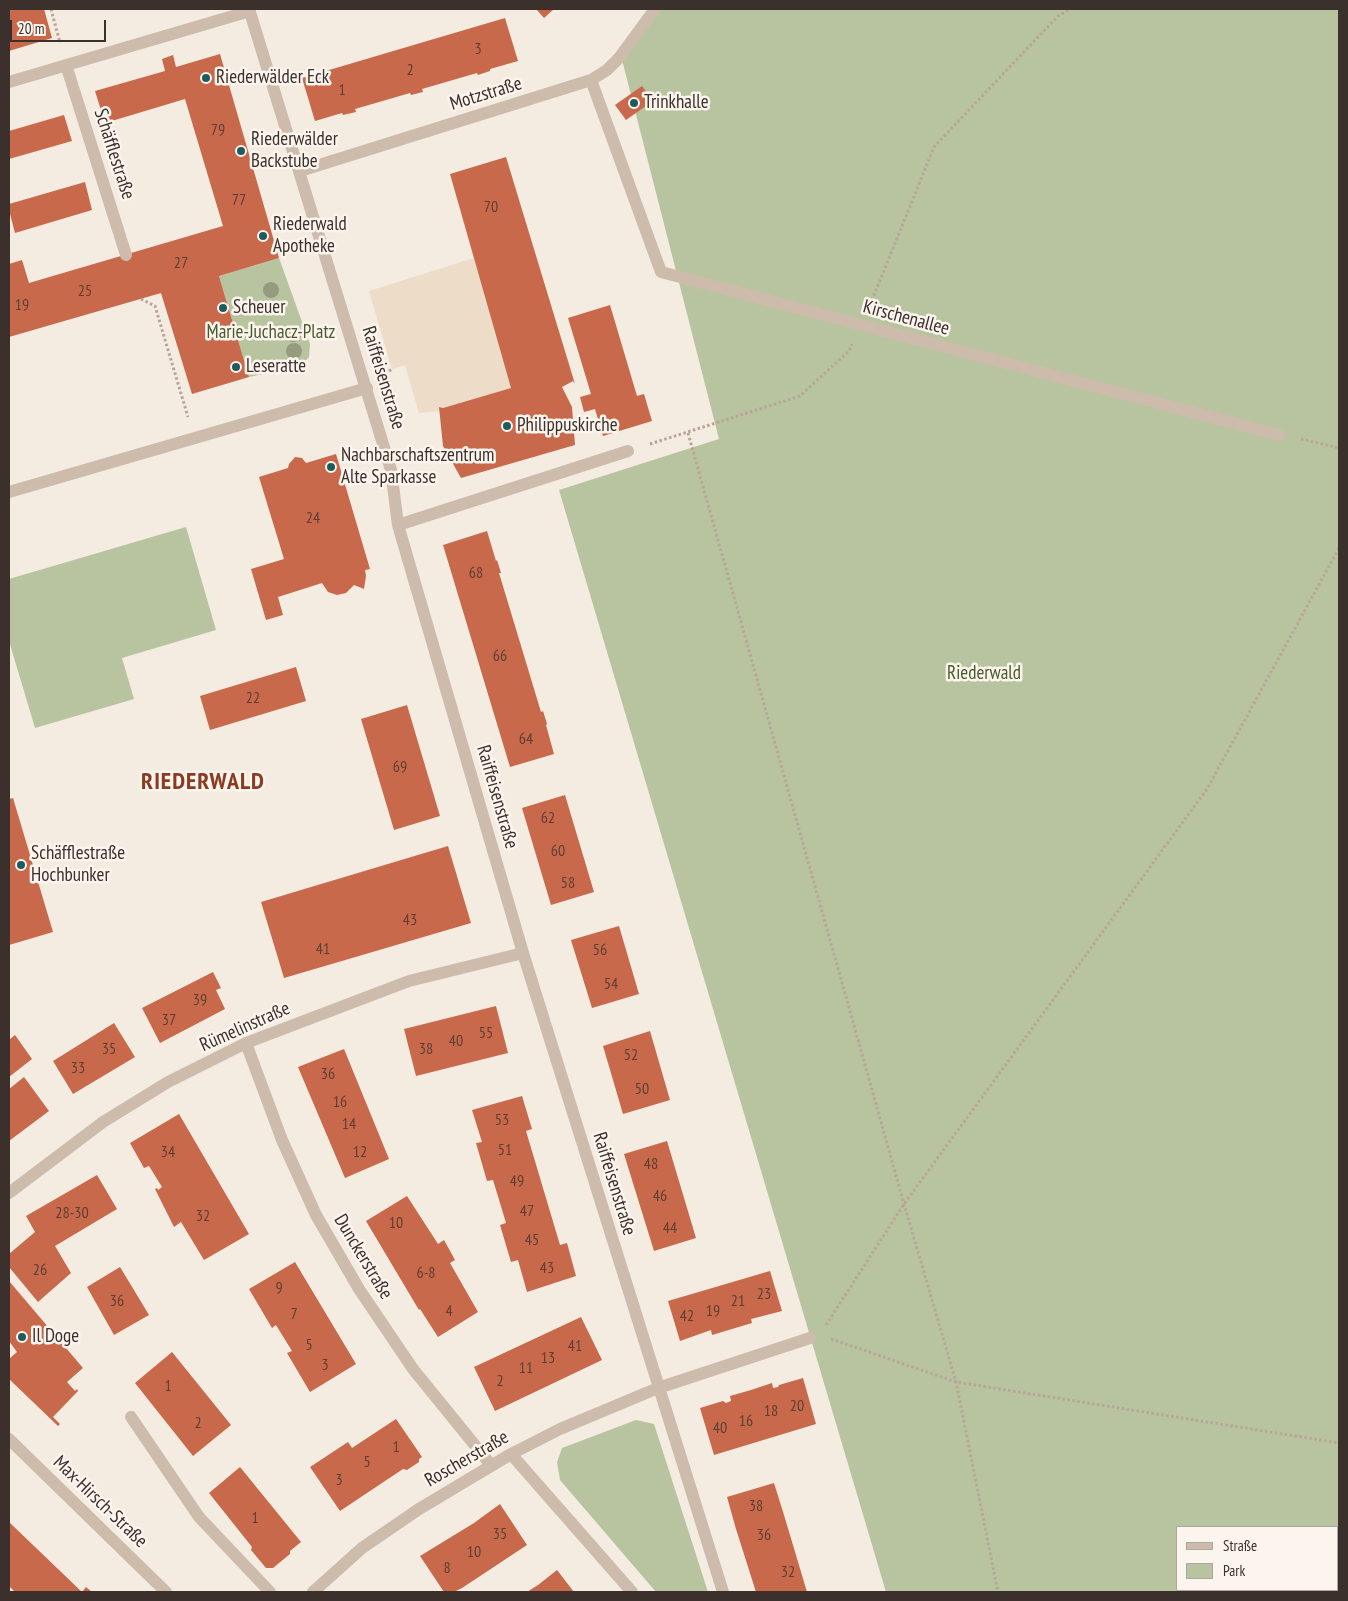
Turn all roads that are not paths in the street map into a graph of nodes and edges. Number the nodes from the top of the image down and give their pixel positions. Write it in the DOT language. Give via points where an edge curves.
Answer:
graph roads {
  1 [pos="655,9"];
  2 [pos="250,10"];
  3 [pos="66,65"];
  4 [pos="591,80"];
  5 [pos="9,82"];
  6 [pos="300,171"];
  7 [pos="126,255"];
  8 [pos="367,388"];
  9 [pos="1280,435"];
  10 [pos="628,451"];
  11 [pos="9,492"];
  12 [pos="398,525"];
  13 [pos="523,953"];
  14 [pos="246,1043"];
  15 [pos="9,1192"];
  16 [pos="810,1338"];
  17 [pos="658,1388"];
  18 [pos="131,1417"];
  19 [pos="9,1439"];
  20 [pos="511,1454"];
  21 [pos="491,1465"];
  22 [pos="166,1592"];
  23 [pos="270,1592"];
  24 [pos="312,1592"];
  25 [pos="632,1592"];
  26 [pos="723,1592"];
  1 -- 4 [label="street, Motzstraße" via="619,58"];
  2 -- 3 [label="street"];
  2 -- 6 [label="street, Raiffeisenstraße"];
  3 -- 5 [label="street"];
  3 -- 7 [label="street, Schäfflestraße"];
  4 -- 6 [label="street, Motzstraße"];
  4 -- 9 [label="street, Kirschenallee" via="661,272"];
  6 -- 8 [label="street, Raiffeisenstraße"];
  8 -- 11 [label="street"];
  8 -- 12 [label="street, Raiffeisenstraße" via="391,470"];
  10 -- 12 [label="street"];
  12 -- 13 [label="street, Raiffeisenstraße"];
  13 -- 14 [label="street, Rümelinstraße" via="409,981"];
  13 -- 17 [label="street, Raiffeisenstraße"];
  14 -- 15 [label="street, Rümelinstraße" via="168,1082 111,1117"];
  14 -- 21 [label="street, Dunckerstraße" via="282,1140 316,1215 359,1289 413,1369"];
  16 -- 17 [label="street, Roscherstraße"];
  17 -- 20 [label="street, Roscherstraße" via="560,1429"];
  17 -- 26 [label="street, Raiffeisenstraße"];
  18 -- 23 [label="street" via="199,1517"];
  19 -- 22 [label="street, Max-Hirsch-Straße"];
  20 -- 21 [label="street, Roscherstraße"];
  20 -- 25 [label="street"];
  21 -- 24 [label="street, Roscherstraße" via="362,1548"];
}
